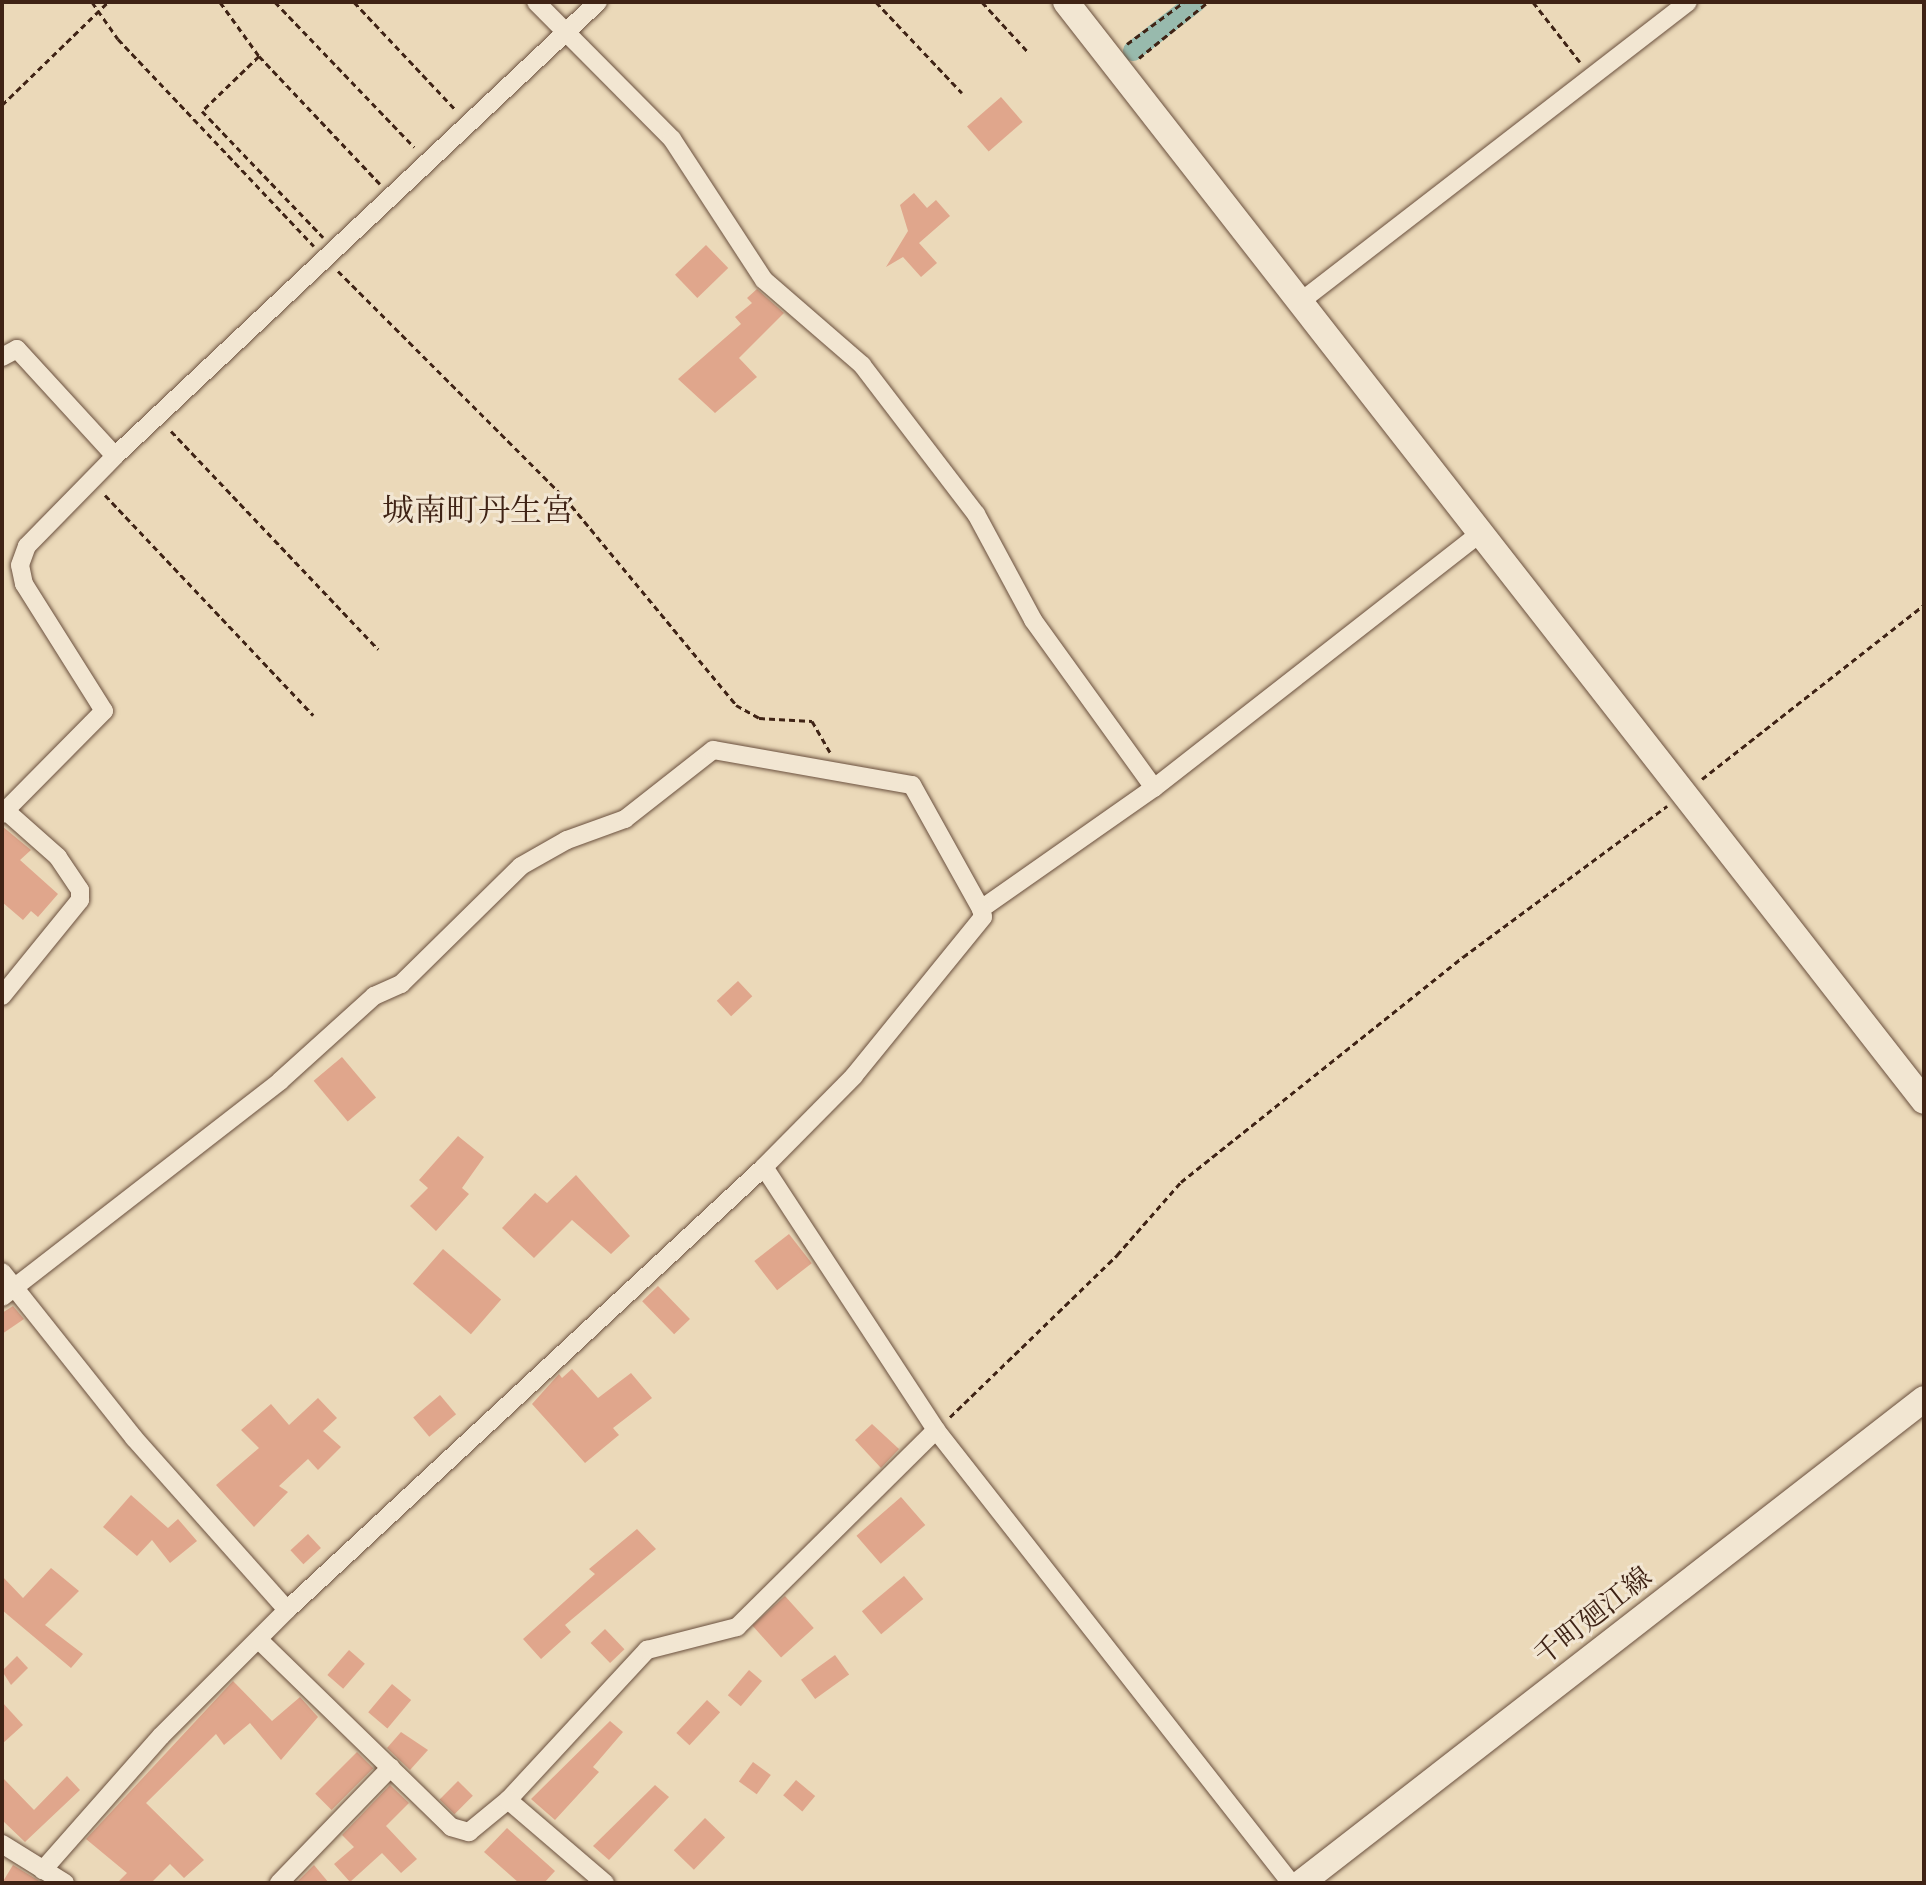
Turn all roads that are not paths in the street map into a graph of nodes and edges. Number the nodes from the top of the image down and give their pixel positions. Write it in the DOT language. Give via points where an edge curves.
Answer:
graph roads {
  1 [pos="536,2"];
  2 [pos="598,2"];
  3 [pos="1066,2"];
  4 [pos="1688,2"];
  5 [pos="565,33"];
  6 [pos="1300,302"];
  7 [pos="2,357"];
  8 [pos="115,456"];
  9 [pos="1482,532"];
  10 [pos="1154,788"];
  11 [pos="4,812"];
  12 [pos="981,909"];
  13 [pos="2,996"];
  14 [pos="1924,1101"];
  15 [pos="764,1167"];
  16 [pos="2,1272"];
  17 [pos="8,1293"];
  18 [pos="1924,1399"];
  19 [pos="936,1430"];
  20 [pos="287,1610"];
  21 [pos="259,1640"];
  22 [pos="391,1767"];
  23 [pos="508,1800"];
  24 [pos="2,1844"];
  25 [pos="43,1870"];
  26 [pos="65,1883"];
  27 [pos="279,1883"];
  28 [pos="605,1883"];
  29 [pos="1291,1883"];
  30 [pos="1301,1883"];
  1 -- 5 [label="street"];
  2 -- 5 [label="street"];
  3 -- 6 [label="street"];
  4 -- 6 [label="street"];
  5 -- 8 [label="street"];
  5 -- 10 [label="street" via="672,139 764,280 862,365 976,514 1033,620"];
  6 -- 9 [label="street"];
  7 -- 8 [label="street" via="17,349"];
  8 -- 11 [label="street" via="27,546 20,565 24,584 104,711"];
  9 -- 10 [label="street"];
  9 -- 14 [label="street"];
  10 -- 12 [label="street"];
  11 -- 13 [label="street" via="58,857 80,890 80,900"];
  12 -- 15 [label="street" via="983,917 896,1029"];
  12 -- 17 [label="street" via="912,785 713,750 625,819 567,840 521,866 401,984 374,996 280,1081"];
  15 -- 19 [label="street"];
  15 -- 20 [label="street"];
  16 -- 17 [label="street"];
  17 -- 20 [label="street"];
  18 -- 30 [label="street, 千町廻江線"];
  19 -- 23 [label="street" via="737,1627 647,1650"];
  19 -- 29 [label="street"];
  20 -- 21 [label="street"];
  21 -- 22 [label="street"];
  21 -- 25 [label="street" via="161,1736"];
  22 -- 23 [label="street" via="456,1830 476,1830"];
  22 -- 27 [label="street"];
  23 -- 28 [label="street"];
  24 -- 25 [label="street"];
  25 -- 26 [label="street"];
}
